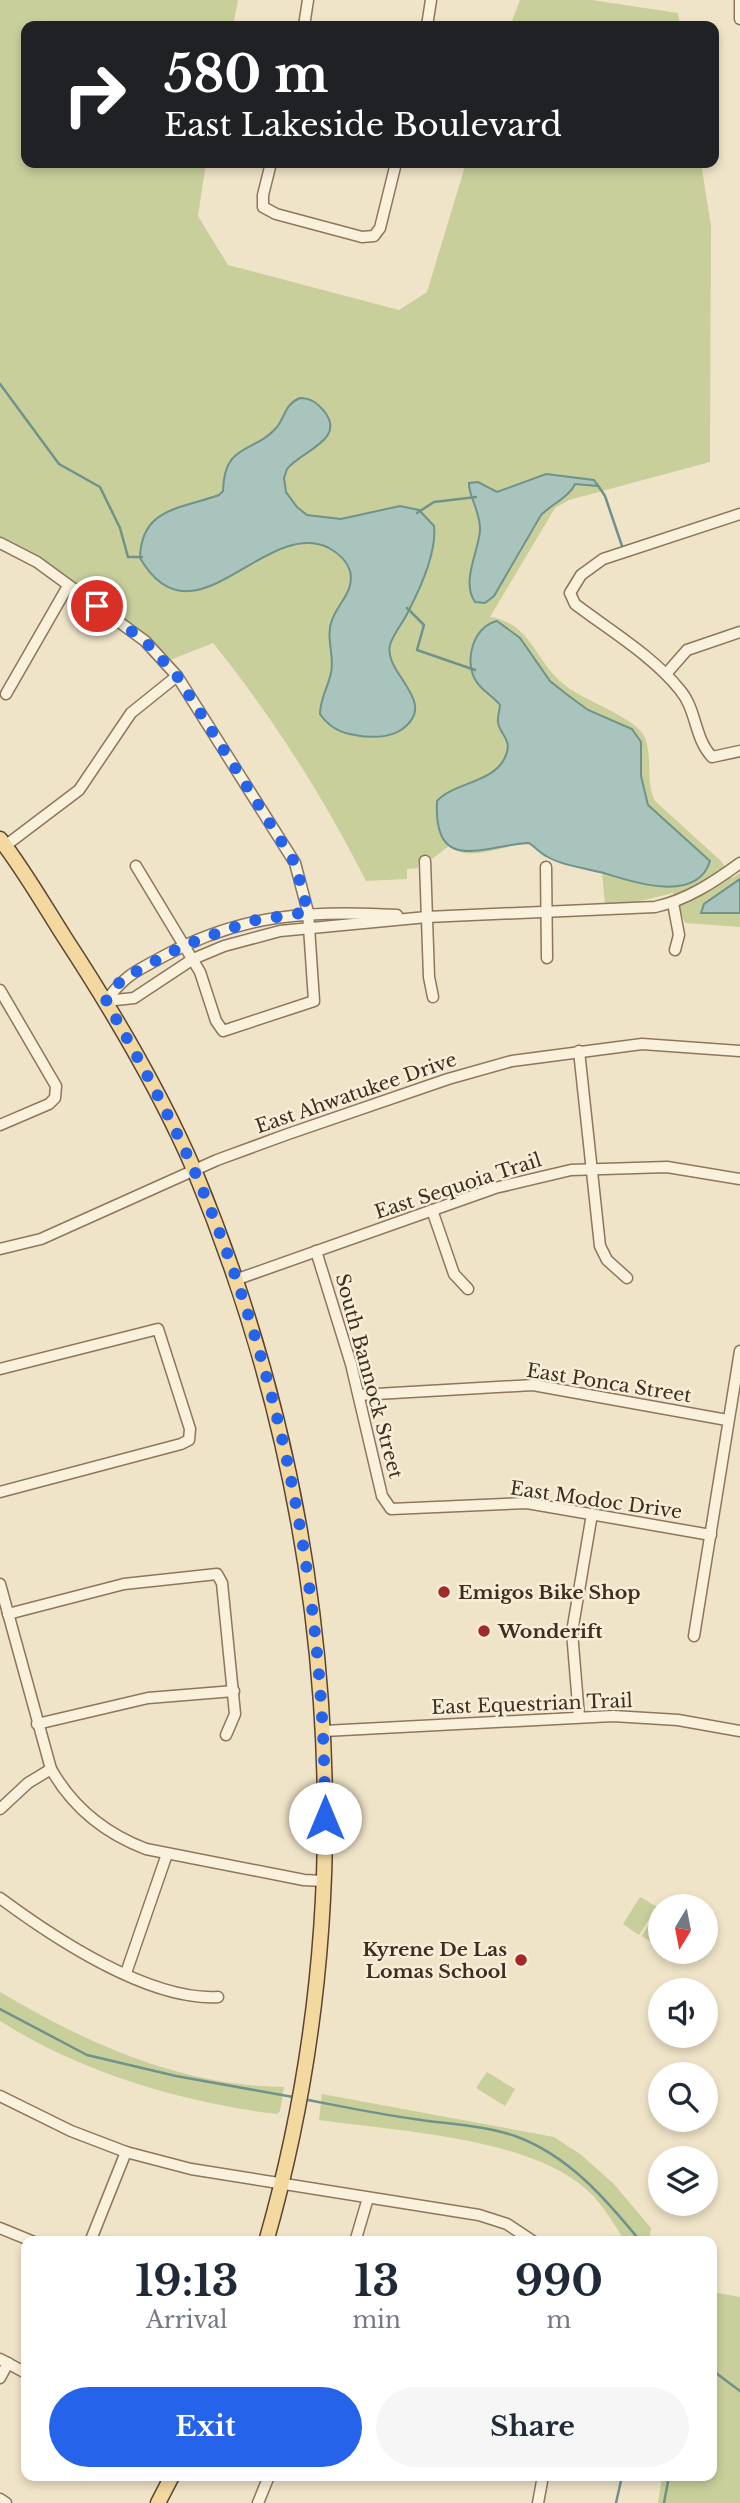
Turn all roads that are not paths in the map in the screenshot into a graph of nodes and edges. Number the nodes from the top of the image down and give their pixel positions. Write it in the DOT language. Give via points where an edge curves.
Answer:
graph roads {
  1 [pos="308,0"];
  2 [pos="431,0"];
  3 [pos="740,0"];
  4 [pos="740,19"];
  5 [pos="305,21"];
  6 [pos="428,21"];
  7 [pos="270,168"];
  8 [pos="395,168"];
  9 [pos="740,514"];
  10 [pos="0,542"];
  11 [pos="68,586"];
  12 [pos="740,632"];
  13 [pos="666,674"];
  14 [pos="177,676"];
  15 [pos="6,694"];
  16 [pos="740,751"];
  17 [pos="3,842"];
  18 [pos="425,861"];
  19 [pos="740,863"];
  20 [pos="136,866"];
  21 [pos="546,867"];
  22 [pos="677,901"];
  23 [pos="308,912"];
  24 [pos="548,912"];
  25 [pos="427,917"];
  26 [pos="309,928"];
  27 [pos="675,950"];
  28 [pos="189,952"];
  29 [pos="547,958"];
  30 [pos="0,990"];
  31 [pos="433,997"];
  32 [pos="106,1001"];
  33 [pos="579,1051"];
  34 [pos="740,1051"];
  35 [pos="0,1125"];
  36 [pos="593,1168"];
  37 [pos="194,1171"];
  38 [pos="740,1179"];
  39 [pos="432,1210"];
  40 [pos="0,1249"];
  41 [pos="316,1251"];
  42 [pos="626,1278"];
  43 [pos="235,1280"];
  44 [pos="468,1289"];
  45 [pos="740,1351"];
  46 [pos="0,1369"];
  47 [pos="359,1395"];
  48 [pos="727,1420"];
  49 [pos="0,1492"];
  50 [pos="391,1509"];
  51 [pos="592,1514"];
  52 [pos="711,1535"];
  53 [pos="0,1584"];
  54 [pos="8,1614"];
  55 [pos="694,1636"];
  56 [pos="234,1691"];
  57 [pos="579,1717"];
  58 [pos="37,1724"];
  59 [pos="324,1731"];
  60 [pos="740,1731"];
  61 [pos="226,1735"];
  62 [pos="51,1769"];
  63 [pos="0,1809"];
  64 [pos="167,1854"];
  65 [pos="324,1881"];
  66 [pos="0,1898"];
  67 [pos="126,1973"];
  68 [pos="218,1997"];
  69 [pos="0,2096"];
  70 [pos="126,2152"];
  71 [pos="282,2184"];
  72 [pos="368,2198"];
  73 [pos="0,2228"];
  74 [pos="92,2236"];
  75 [pos="268,2236"];
  76 [pos="357,2236"];
  77 [pos="525,2236"];
  78 [pos="21,2237"];
  79 [pos="4,2361"];
  80 [pos="21,2370"];
  81 [pos="0,2378"];
  82 [pos="169,2481"];
  83 [pos="267,2481"];
  84 [pos="542,2481"];
  85 [pos="0,2499"];
  86 [pos="6,2503"];
  87 [pos="158,2503"];
  88 [pos="258,2503"];
  89 [pos="538,2503"];
  1 -- 5 [label="street"];
  2 -- 6 [label="street"];
  3 -- 4 [label="street"];
  7 -- 8 [label="street" via="263,207 276,215 362,237 374,236 380,228"];
  9 -- 13 [label="street" via="603,559 581,575 570,593 575,604"];
  10 -- 11 [label="street"];
  11 -- 14 [label="street" via="145,641"];
  11 -- 15 [label="street"];
  12 -- 13 [label="street" via="687,650"];
  13 -- 16 [label="street" via="693,708 703,748 712,757"];
  14 -- 17 [label="street" via="131,713 79,790"];
  14 -- 23 [label="street" via="295,863"];
  17 -- 32 [label="main road"];
  18 -- 25 [label="street"];
  19 -- 22 [label="street"];
  20 -- 28 [label="street"];
  21 -- 24 [label="street"];
  22 -- 24 [label="street" via="617,911"];
  22 -- 27 [label="street"];
  23 -- 25 [label="street"];
  23 -- 26 [label="street"];
  23 -- 28 [label="street" via="251,921"];
  24 -- 25 [label="street"];
  24 -- 29 [label="street"];
  25 -- 26 [label="street"];
  25 -- 31 [label="street"];
  26 -- 28 [label="street"];
  26 -- 28 [label="street" via="314,1001 223,1031"];
  28 -- 32 [label="street" via="122,979"];
  28 -- 32 [label="street" via="134,998"];
  30 -- 35 [label="street" via="56,1086 49,1104"];
  32 -- 37 [label="main road"];
  33 -- 34 [label="street, East Ahwatukee Drive" via="642,1044"];
  33 -- 36 [label="street"];
  33 -- 37 [label="street, East Ahwatukee Drive" via="512,1061 448,1079"];
  36 -- 38 [label="street, East Sequoia Trail" via="667,1167"];
  36 -- 39 [label="street, East Sequoia Trail" via="534,1178"];
  36 -- 42 [label="street" via="600,1246"];
  37 -- 40 [label="street, East Ahwatukee Drive" via="41,1239"];
  37 -- 43 [label="main road"];
  39 -- 41 [label="street, East Sequoia Trail"];
  39 -- 44 [label="street" via="454,1274"];
  41 -- 43 [label="street, East Sequoia Trail"];
  41 -- 47 [label="street, South Bannock Street"];
  43 -- 59 [label="main road" via="258,1349 297,1508"];
  45 -- 48 [label="street"];
  46 -- 49 [label="street" via="158,1329 190,1429 189,1440"];
  47 -- 48 [label="street, East Ponca Street" via="533,1385"];
  47 -- 50 [label="street, South Bannock Street" via="382,1496"];
  48 -- 52 [label="street"];
  50 -- 51 [label="street, East Modoc Drive" via="517,1503"];
  51 -- 52 [label="street, East Modoc Drive"];
  51 -- 57 [label="street" via="572,1632"];
  52 -- 55 [label="street"];
  53 -- 54 [label="street"];
  54 -- 56 [label="street" via="124,1584 216,1574 222,1583"];
  54 -- 58 [label="street"];
  56 -- 58 [label="street" via="148,1698"];
  56 -- 61 [label="street" via="235,1714"];
  57 -- 59 [label="street, East Equestrian Trail"];
  57 -- 60 [label="street, East Equestrian Trail" via="649,1717"];
  58 -- 62 [label="street"];
  59 -- 65 [label="main road"];
  62 -- 63 [label="street"];
  62 -- 64 [label="street" via="81,1812 128,1842"];
  64 -- 65 [label="street"];
  64 -- 67 [label="street"];
  65 -- 71 [label="main road" via="303,2081"];
  66 -- 67 [label="street" via="74,1948"];
  67 -- 68 [label="street" via="165,1990 197,1998"];
  69 -- 70 [label="street"];
  70 -- 71 [label="street" via="191,2169"];
  70 -- 74 [label="street"];
  71 -- 72 [label="street"];
  71 -- 75 [label="main road"];
  72 -- 76 [label="street"];
  72 -- 77 [label="street" via="480,2215"];
  73 -- 78 [label="street"];
  79 -- 80 [label="street"];
  79 -- 81 [label="street"];
  82 -- 87 [label="main road"];
  83 -- 88 [label="street"];
  84 -- 89 [label="street"];
  85 -- 86 [label="street"];
}
